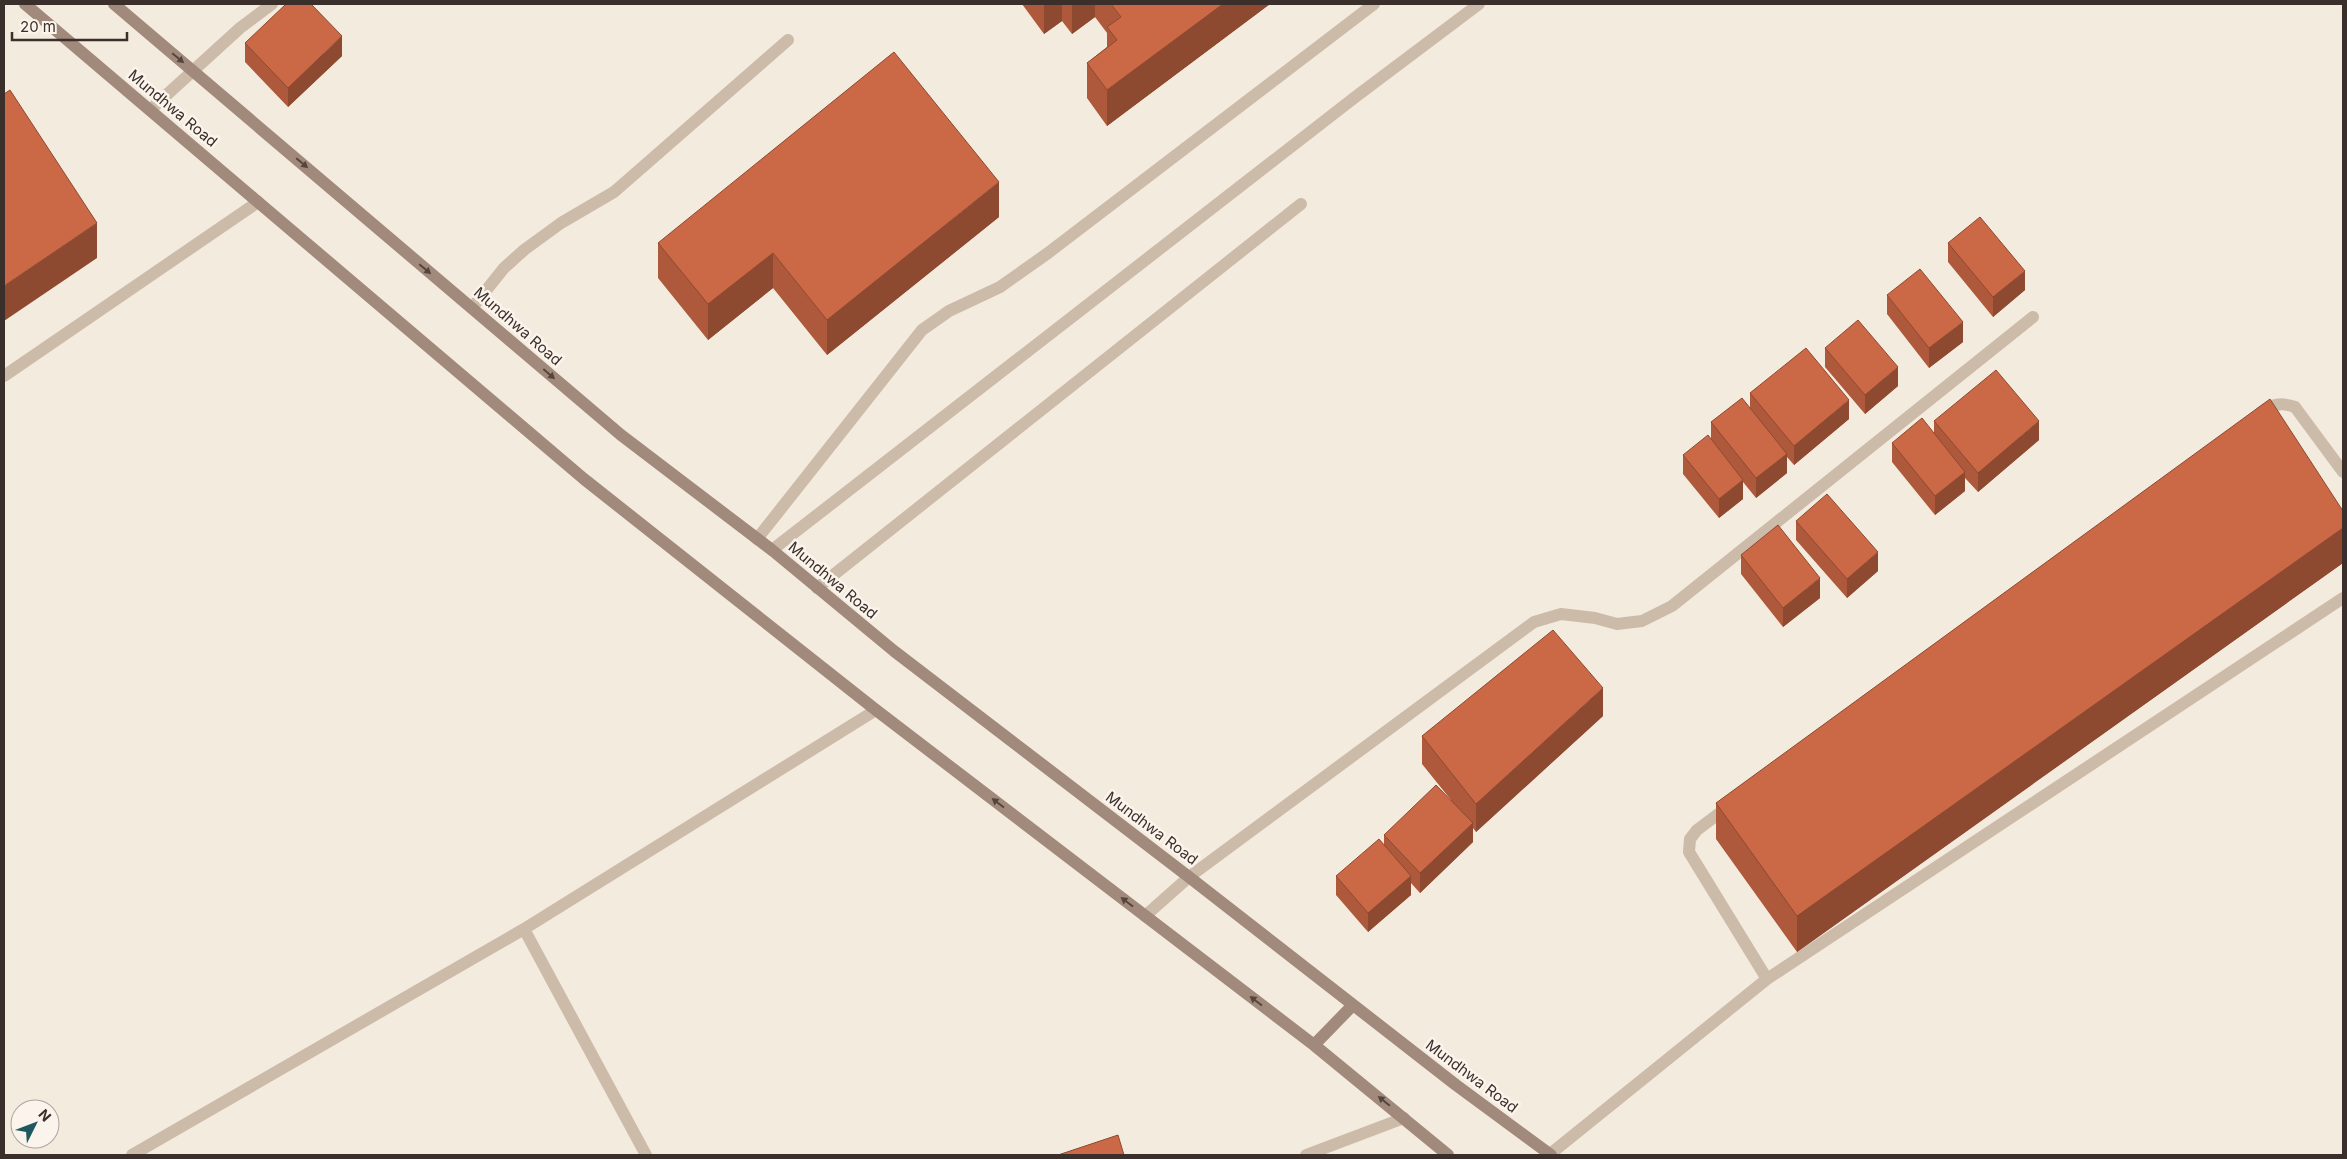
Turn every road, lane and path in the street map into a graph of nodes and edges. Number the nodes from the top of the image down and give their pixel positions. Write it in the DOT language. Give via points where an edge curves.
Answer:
graph roads {
  1 [pos="25,4"];
  2 [pos="114,4"];
  3 [pos="272,4"];
  4 [pos="1374,4"];
  5 [pos="1479,4"];
  6 [pos="788,40"];
  7 [pos="193,71"];
  8 [pos="150,110"];
  9 [pos="258,202"];
  10 [pos="1301,204"];
  11 [pos="472,308"];
  12 [pos="2033,317"];
  13 [pos="4,376"];
  14 [pos="2253,418"];
  15 [pos="2343,472"];
  16 [pos="756,539"];
  17 [pos="772,550"];
  18 [pos="817,588"];
  19 [pos="2343,598"];
  20 [pos="876,710"];
  21 [pos="1736,800"];
  22 [pos="1189,877"];
  23 [pos="1146,916"];
  24 [pos="524,929"];
  25 [pos="1767,978"];
  26 [pos="1353,1005"];
  27 [pos="1314,1045"];
  28 [pos="1404,1118"];
  29 [pos="140,1153"];
  30 [pos="646,1155"];
  31 [pos="1306,1155"];
  32 [pos="1448,1155"];
  33 [pos="1550,1155"];
  1 -- 8 [label="main road, Mundhwa Road"];
  2 -- 7 [label="main road, Mundhwa Road, one-way"];
  3 -- 7 [label="street"];
  4 -- 16 [label="street" via="1040,259 1000,287 950,311 922,330"];
  5 -- 17 [label="street"];
  6 -- 11 [label="street" via="614,192 561,223 524,250 504,268"];
  7 -- 8 [label="street"];
  7 -- 11 [label="main road, Mundhwa Road, one-way"];
  8 -- 9 [label="main road, Mundhwa Road"];
  9 -- 13 [label="street"];
  9 -- 20 [label="main road, Mundhwa Road" via="584,479"];
  10 -- 18 [label="street"];
  11 -- 16 [label="main road, Mundhwa Road, one-way" via="620,436"];
  12 -- 22 [label="street" via="1672,606 1642,621 1617,624 1561,614 1534,622"];
  14 -- 15 [label="street" via="2269,406 2283,403 2295,407"];
  16 -- 17 [label="main road, Mundhwa Road"];
  17 -- 18 [label="main road, Mundhwa Road"];
  18 -- 22 [label="main road, Mundhwa Road" via="894,651"];
  19 -- 25 [label="street"];
  23 -- 20 [label="main road, Mundhwa Road, one-way"];
  20 -- 24 [label="street"];
  21 -- 25 [label="street" via="1697,830 1690,839 1689,852"];
  22 -- 23 [label="street"];
  22 -- 26 [label="main road, Mundhwa Road"];
  27 -- 23 [label="main road, Mundhwa Road, one-way"];
  24 -- 29 [label="street"];
  24 -- 30 [label="street"];
  25 -- 33 [label="street"];
  26 -- 27 [label="main road"];
  26 -- 33 [label="main road, Mundhwa Road"];
  28 -- 27 [label="main road, Mundhwa Road, one-way"];
  28 -- 31 [label="street"];
  28 -- 32 [label="main road, Mundhwa Road"];
}
